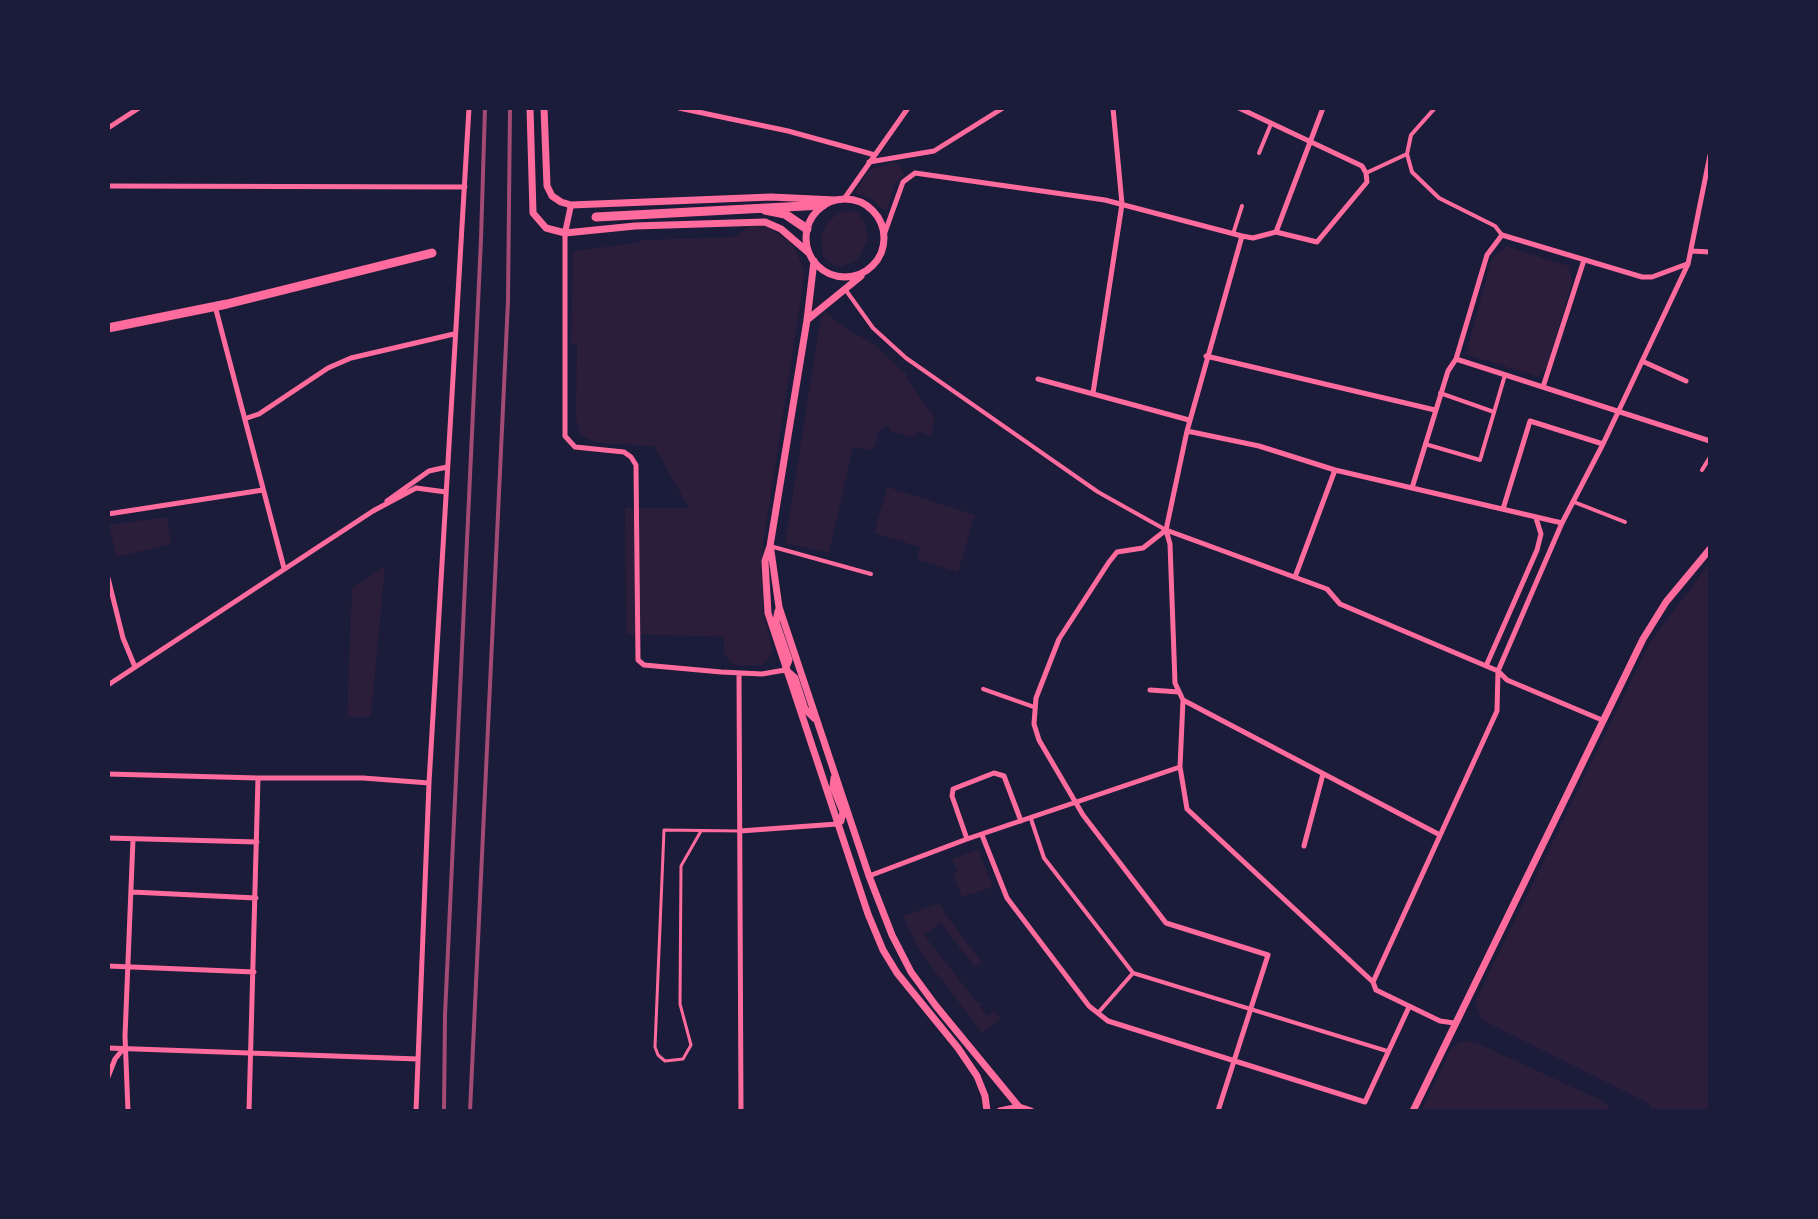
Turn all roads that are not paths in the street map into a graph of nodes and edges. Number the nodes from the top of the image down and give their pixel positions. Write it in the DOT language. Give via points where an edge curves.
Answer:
graph roads {
  1 [pos="139,108"];
  2 [pos="469,108"];
  3 [pos="530,108"];
  4 [pos="544,108"];
  5 [pos="679,108"];
  6 [pos="908,108"];
  7 [pos="1003,108"];
  8 [pos="1113,108"];
  9 [pos="1239,108"];
  10 [pos="1323,108"];
  11 [pos="1435,108"];
  12 [pos="1271,124"];
  13 [pos="108,128"];
  14 [pos="1310,142"];
  15 [pos="1259,153"];
  16 [pos="1407,154"];
  17 [pos="875,155"];
  18 [pos="1710,155"];
  19 [pos="869,162"];
  20 [pos="1366,173"];
  21 [pos="108,186"];
  22 [pos="465,187"];
  23 [pos="839,200"];
  24 [pos="1122,204"];
  25 [pos="571,205"];
  26 [pos="823,205"];
  27 [pos="1242,206"];
  28 [pos="761,209"];
  29 [pos="596,217"];
  30 [pos="807,229"];
  31 [pos="1276,232"];
  32 [pos="565,233"];
  33 [pos="1233,234"];
  34 [pos="884,235"];
  35 [pos="1502,235"];
  36 [pos="1242,236"];
  37 [pos="1692,251"];
  38 [pos="1710,252"];
  39 [pos="432,253"];
  40 [pos="811,257"];
  41 [pos="1584,260"];
  42 [pos="1688,264"];
  43 [pos="868,269"];
  44 [pos="845,289"];
  45 [pos="214,306"];
  46 [pos="807,320"];
  47 [pos="108,328"];
  48 [pos="454,334"];
  49 [pos="1206,356"];
  50 [pos="1456,359"];
  51 [pos="1642,361"];
  52 [pos="1505,375"];
  53 [pos="1038,379"];
  54 [pos="1686,381"];
  55 [pos="1543,387"];
  56 [pos="1093,393"];
  57 [pos="1440,393"];
  58 [pos="1435,410"];
  59 [pos="1617,411"];
  60 [pos="1494,412"];
  61 [pos="246,418"];
  62 [pos="1189,420"];
  63 [pos="1187,431"];
  64 [pos="1710,441"];
  65 [pos="1425,444"];
  66 [pos="1603,444"];
  67 [pos="1710,457"];
  68 [pos="448,467"];
  69 [pos="1335,470"];
  70 [pos="1702,470"];
  71 [pos="1412,488"];
  72 [pos="263,490"];
  73 [pos="446,492"];
  74 [pos="1574,502"];
  75 [pos="1503,509"];
  76 [pos="373,511"];
  77 [pos="108,514"];
  78 [pos="1536,517"];
  79 [pos="1625,522"];
  80 [pos="1562,523"];
  81 [pos="1166,530"];
  82 [pos="770,546"];
  83 [pos="1710,549"];
  84 [pos="284,568"];
  85 [pos="871,574"];
  86 [pos="1295,577"];
  87 [pos="108,578"];
  88 [pos="779,607"];
  89 [pos="1486,666"];
  90 [pos="135,667"];
  91 [pos="785,670"];
  92 [pos="1498,671"];
  93 [pos="739,673"];
  94 [pos="108,685"];
  95 [pos="983,689"];
  96 [pos="1150,690"];
  97 [pos="1179,692"];
  98 [pos="1183,700"];
  99 [pos="1034,707"];
  100 [pos="1602,720"];
  101 [pos="817,721"];
  102 [pos="1180,767"];
  103 [pos="108,774"];
  104 [pos="1323,774"];
  105 [pos="835,775"];
  106 [pos="258,778"];
  107 [pos="429,783"];
  108 [pos="1076,803"];
  109 [pos="1031,819"];
  110 [pos="1021,821"];
  111 [pos="837,824"];
  112 [pos="701,831"];
  113 [pos="740,831"];
  114 [pos="982,835"];
  115 [pos="1440,835"];
  116 [pos="108,838"];
  117 [pos="133,839"];
  118 [pos="967,839"];
  119 [pos="257,842"];
  120 [pos="1304,846"];
  121 [pos="869,876"];
  122 [pos="132,892"];
  123 [pos="256,898"];
  124 [pos="108,966"];
  125 [pos="128,967"];
  126 [pos="254,972"];
  127 [pos="1133,973"];
  128 [pos="1373,982"];
  129 [pos="1409,1007"];
  130 [pos="1251,1010"];
  131 [pos="1097,1014"];
  132 [pos="1454,1023"];
  133 [pos="108,1048"];
  134 [pos="125,1048"];
  135 [pos="1387,1051"];
  136 [pos="251,1052"];
  137 [pos="418,1059"];
  138 [pos="1234,1061"];
  139 [pos="108,1077"];
  140 [pos="1019,1107"];
  141 [pos="128,1111"];
  142 [pos="249,1111"];
  143 [pos="416,1111"];
  144 [pos="741,1111"];
  145 [pos="987,1111"];
  146 [pos="1000,1111"];
  147 [pos="1031,1111"];
  148 [pos="1218,1111"];
  149 [pos="1413,1111"];
  1 -- 13 [label="street"];
  2 -- 22 [label="street"];
  3 -- 32 [label="main road" via="533,213 546,228"];
  4 -- 25 [label="main road" via="547,186 552,196"];
  5 -- 17 [label="street"];
  6 -- 17 [label="street"];
  7 -- 19 [label="street" via="934,151"];
  8 -- 24 [label="street"];
  9 -- 12 [label="street"];
  10 -- 14 [label="street"];
  11 -- 16 [label="street" via="1411,135"];
  12 -- 14 [label="street"];
  12 -- 15 [label="street"];
  14 -- 20 [label="street" via="1362,166"];
  14 -- 31 [label="street"];
  16 -- 20 [label="street"];
  16 -- 35 [label="street" via="1412,172 1439,198 1495,226"];
  17 -- 19 [label="street"];
  18 -- 37 [label="street"];
  19 -- 23 [label="street"];
  20 -- 31 [label="street" via="1367,182 1317,242"];
  21 -- 22 [label="street"];
  22 -- 48 [label="street"];
  23 -- 25 [label="main road" via="771,197"];
  23 -- 26 [label="main road"];
  23 -- 34 [label="main road" via="854,200 871,209"];
  24 -- 33 [label="street"];
  24 -- 34 [label="street" via="915,173 903,182"];
  24 -- 56 [label="street"];
  25 -- 32 [label="street"];
  26 -- 28 [label="highway"];
  26 -- 30 [label="main road"];
  27 -- 33 [label="street"];
  28 -- 29 [label="highway"];
  28 -- 30 [label="highway" via="785,214"];
  30 -- 40 [label="main road"];
  31 -- 36 [label="street"];
  32 -- 40 [label="main road" via="765,222 781,229"];
  32 -- 93 [label="street" via="565,436 575,447 624,452 636,465 638,660 644,665"];
  33 -- 36 [label="street"];
  34 -- 43 [label="main road" via="880,254"];
  35 -- 41 [label="street"];
  35 -- 50 [label="street" via="1487,255"];
  36 -- 49 [label="street"];
  37 -- 38 [label="street"];
  37 -- 42 [label="street"];
  39 -- 45 [label="highway"];
  40 -- 43 [label="main road" via="835,275 852,276"];
  40 -- 46 [label="main road"];
  41 -- 42 [label="street" via="1642,277"];
  41 -- 55 [label="street"];
  42 -- 51 [label="street"];
  43 -- 44 [label="main road"];
  44 -- 46 [label="main road"];
  44 -- 81 [label="street" via="873,328 906,358 1076,478"];
  45 -- 47 [label="highway"];
  45 -- 61 [label="street"];
  46 -- 82 [label="main road"];
  48 -- 61 [label="street" via="340,363"];
  48 -- 68 [label="street"];
  49 -- 58 [label="street"];
  49 -- 62 [label="street"];
  50 -- 52 [label="street"];
  50 -- 57 [label="street"];
  51 -- 54 [label="street"];
  51 -- 59 [label="street"];
  52 -- 55 [label="street"];
  52 -- 60 [label="street"];
  53 -- 56 [label="street"];
  55 -- 59 [label="street"];
  56 -- 62 [label="street"];
  57 -- 58 [label="street"];
  57 -- 60 [label="street"];
  58 -- 65 [label="street"];
  59 -- 64 [label="street"];
  59 -- 66 [label="street"];
  60 -- 65 [label="street" via="1480,460"];
  61 -- 72 [label="street"];
  62 -- 63 [label="street"];
  63 -- 69 [label="street"];
  63 -- 81 [label="street"];
  65 -- 71 [label="street"];
  66 -- 74 [label="street"];
  66 -- 75 [label="street" via="1530,421"];
  67 -- 70 [label="street"];
  68 -- 73 [label="street"];
  68 -- 76 [label="street" via="429,471"];
  69 -- 71 [label="street"];
  69 -- 86 [label="street"];
  71 -- 75 [label="street"];
  72 -- 77 [label="street"];
  72 -- 84 [label="street"];
  73 -- 76 [label="street" via="416,488"];
  73 -- 107 [label="street"];
  74 -- 79 [label="street"];
  74 -- 80 [label="street"];
  75 -- 78 [label="street"];
  76 -- 84 [label="street"];
  78 -- 80 [label="street"];
  78 -- 89 [label="street" via="1541,534 1537,550"];
  80 -- 92 [label="street"];
  81 -- 86 [label="street"];
  81 -- 97 [label="street"];
  81 -- 99 [label="street" via="1143,548 1113,556 1059,639"];
  82 -- 85 [label="street"];
  82 -- 88 [label="main road"];
  82 -- 91 [label="main road" via="766,599"];
  83 -- 100 [label="main road" via="1653,622"];
  84 -- 90 [label="street"];
  86 -- 89 [label="street" via="1327,589 1340,604"];
  87 -- 90 [label="street"];
  88 -- 91 [label="main road" via="776,622 789,660"];
  88 -- 101 [label="main road"];
  89 -- 92 [label="street"];
  90 -- 94 [label="street"];
  91 -- 93 [label="street"];
  91 -- 101 [label="main road" via="795,678 805,709"];
  91 -- 111 [label="main road"];
  92 -- 100 [label="street" via="1507,680"];
  92 -- 115 [label="street" via="1497,711"];
  93 -- 113 [label="street"];
  95 -- 99 [label="street"];
  96 -- 97 [label="street"];
  97 -- 98 [label="street"];
  98 -- 102 [label="street"];
  98 -- 104 [label="street"];
  99 -- 108 [label="street" via="1039,740"];
  100 -- 132 [label="main road"];
  101 -- 105 [label="main road"];
  102 -- 108 [label="street"];
  102 -- 128 [label="street" via="1187,809"];
  103 -- 106 [label="street"];
  104 -- 115 [label="street"];
  104 -- 120 [label="street"];
  105 -- 111 [label="main road" via="833,787 843,812"];
  105 -- 121 [label="main road"];
  106 -- 107 [label="street"];
  106 -- 119 [label="street"];
  107 -- 137 [label="street"];
  108 -- 109 [label="street"];
  108 -- 130 [label="street" via="1166,923 1268,955"];
  109 -- 110 [label="street"];
  109 -- 127 [label="street" via="1044,858"];
  110 -- 114 [label="street"];
  110 -- 118 [label="street" via="1004,776 994,773 953,789"];
  111 -- 113 [label="street"];
  111 -- 121 [label="main road" via="849,831"];
  111 -- 145 [label="main road" via="883,950 977,1076"];
  112 -- 112 [label="lane" via="664,830 655,1047 665,1061 683,1059 691,1045 680,1004 681,866"];
  112 -- 113 [label="lane"];
  113 -- 144 [label="street"];
  114 -- 118 [label="street"];
  114 -- 131 [label="street" via="1007,898"];
  115 -- 128 [label="street"];
  116 -- 117 [label="street"];
  117 -- 119 [label="street"];
  117 -- 122 [label="street"];
  118 -- 121 [label="street"];
  119 -- 123 [label="street"];
  121 -- 140 [label="main road" via="911,972"];
  122 -- 123 [label="street"];
  122 -- 125 [label="street"];
  123 -- 126 [label="street"];
  124 -- 125 [label="street"];
  125 -- 126 [label="street"];
  125 -- 134 [label="street"];
  126 -- 136 [label="street"];
  127 -- 130 [label="street"];
  127 -- 131 [label="street"];
  128 -- 129 [label="street" via="1376,990"];
  129 -- 132 [label="street"];
  129 -- 135 [label="street"];
  130 -- 135 [label="street"];
  130 -- 138 [label="street"];
  131 -- 138 [label="street"];
  132 -- 149 [label="main road"];
  133 -- 134 [label="street"];
  134 -- 136 [label="street"];
  134 -- 139 [label="street"];
  134 -- 141 [label="street"];
  135 -- 138 [label="street" via="1365,1102"];
  136 -- 137 [label="street"];
  136 -- 142 [label="street"];
  137 -- 143 [label="street"];
  138 -- 148 [label="street"];
  140 -- 146 [label="main road"];
  140 -- 147 [label="main road"];
}
